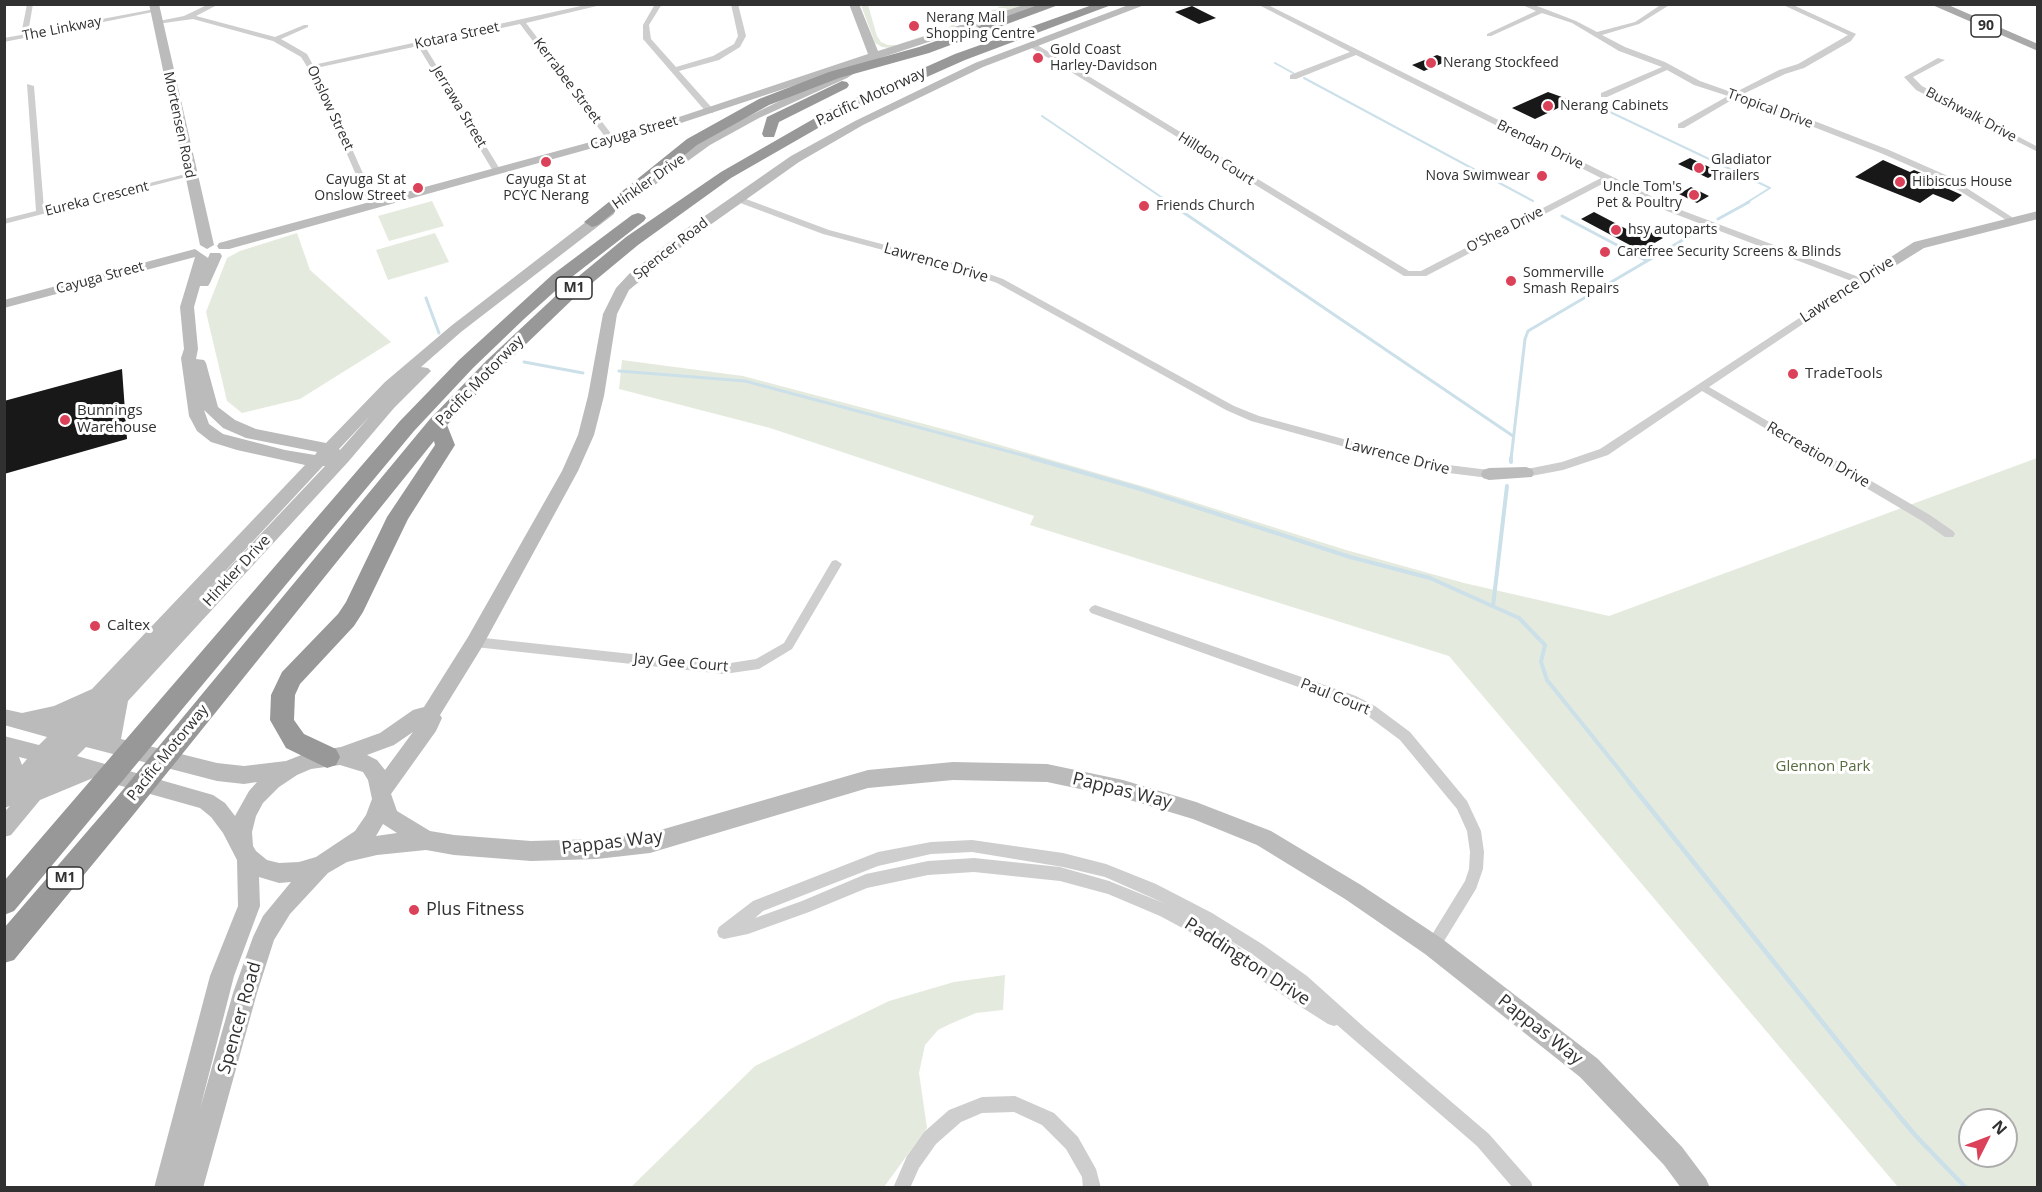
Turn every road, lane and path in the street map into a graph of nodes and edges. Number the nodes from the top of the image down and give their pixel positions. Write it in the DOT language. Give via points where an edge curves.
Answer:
graph roads {
  1 [pos="30,4"];
  2 [pos="216,4"];
  3 [pos="602,4"];
  4 [pos="659,4"];
  5 [pos="734,4"];
  6 [pos="854,4"];
  7 [pos="1039,4"];
  8 [pos="1055,4"];
  9 [pos="1077,4"];
  10 [pos="1108,4"];
  11 [pos="1142,4"];
  12 [pos="1260,4"];
  13 [pos="1523,4"];
  14 [pos="1668,4"];
  15 [pos="1785,4"];
  16 [pos="1935,4"];
  17 [pos="1543,10"];
  18 [pos="155,12"];
  19 [pos="1008,14"];
  20 [pos="185,17"];
  21 [pos="858,17"];
  22 [pos="522,22"];
  23 [pos="306,26"];
  24 [pos="1598,34"];
  25 [pos="1489,35"];
  26 [pos="24,36"];
  27 [pos="276,39"];
  28 [pos="4,40"];
  29 [pos="420,44"];
  30 [pos="1031,45"];
  31 [pos="2037,48"];
  32 [pos="872,51"];
  33 [pos="1356,52"];
  34 [pos="311,56"];
  35 [pos="353,58"];
  36 [pos="861,60"];
  37 [pos="1941,60"];
  38 [pos="312,67"];
  39 [pos="1668,67"];
  40 [pos="675,70"];
  41 [pos="843,76"];
  42 [pos="1293,77"];
  43 [pos="30,86"];
  44 [pos="1604,95"];
  45 [pos="1733,96"];
  46 [pos="710,111"];
  47 [pos="1680,126"];
  48 [pos="769,134"];
  49 [pos="612,140"];
  50 [pos="2037,150"];
  51 [pos="497,171"];
  52 [pos="190,175"];
  53 [pos="1608,178"];
  54 [pos="738,199"];
  55 [pos="373,205"];
  56 [pos="40,213"];
  57 [pos="2037,215"];
  58 [pos="2014,221"];
  59 [pos="4,222"];
  60 [pos="592,222"];
  61 [pos="209,252"];
  62 [pos="1401,272"];
  63 [pos="1861,281"];
  64 [pos="4,304"];
  65 [pos="474,317"];
  66 [pos="1702,387"];
  67 [pos="437,424"];
  68 [pos="349,427"];
  69 [pos="286,449"];
  70 [pos="329,456"];
  71 [pos="1526,472"];
  72 [pos="1489,474"];
  73 [pos="291,489"];
  74 [pos="1949,534"];
  75 [pos="836,564"];
  76 [pos="214,595"];
  77 [pos="1095,610"];
  78 [pos="177,611"];
  79 [pos="475,642"];
  80 [pos="111,695"];
  81 [pos="430,714"];
  82 [pos="13,719"];
  83 [pos="74,734"];
  84 [pos="4,744"];
  85 [pos="110,744"];
  86 [pos="333,756"];
  87 [pos="53,757"];
  88 [pos="94,768"];
  89 [pos="290,769"];
  90 [pos="382,795"];
  91 [pos="15,796"];
  92 [pos="4,828"];
  93 [pos="426,840"];
  94 [pos="245,853"];
  95 [pos="342,854"];
  96 [pos="321,866"];
  97 [pos="4,902"];
  98 [pos="1433,946"];
  99 [pos="4,950"];
  100 [pos="1359,1034"];
  101 [pos="218,1094"];
  102 [pos="188,1099"];
  103 [pos="167,1188"];
  104 [pos="190,1188"];
  105 [pos="901,1188"];
  106 [pos="1092,1188"];
  107 [pos="1525,1188"];
  108 [pos="1696,1188"];
  1 -- 26 [label="street"];
  2 -- 20 [label="street"];
  3 -- 22 [label="street, Kotara Street"];
  4 -- 40 [label="street" via="645,34"];
  5 -- 40 [label="street" via="742,36 737,45 716,58"];
  6 -- 21 [label="street"];
  7 -- 19 [label="street, Cayuga Street"];
  8 -- 60 [label="highway" via="818,80 764,102 703,135"];
  9 -- 48 [label="highway, Pacific Motorway / M1" via="906,67"];
  10 -- 67 [label="highway, Pacific Motorway / M1" via="922,72 834,113 735,169 632,241 568,294"];
  11 -- 30 [label="street, Spencer Road"];
  12 -- 33 [label="street, Brendan Drive"];
  13 -- 17 [label="street, Tropical Drive"];
  14 -- 24 [label="street" via="1638,23"];
  15 -- 45 [label="street" via="1852,34 1801,66"];
  16 -- 31 [label="main road, 90"];
  17 -- 24 [label="street, Tropical Drive"];
  17 -- 25 [label="street"];
  18 -- 20 [label="street, Onslow Street"];
  18 -- 26 [label="street, The Linkway"];
  18 -- 52 [label="street, Mortensen Road"];
  19 -- 32 [label="street, Cayuga Street" via="895,49"];
  19 -- 48 [label="highway" via="915,48 772,120"];
  20 -- 27 [label="street, Onslow Street"];
  21 -- 32 [label="street"];
  21 -- 36 [label="street"];
  22 -- 29 [label="street, Kotara Street"];
  22 -- 49 [label="street, Kerrabee Street"];
  23 -- 27 [label="street"];
  24 -- 39 [label="street, Tropical Drive" via="1622,49"];
  26 -- 28 [label="street, The Linkway"];
  27 -- 34 [label="street, Onslow Street"];
  29 -- 35 [label="street, Kotara Street"];
  29 -- 51 [label="street, Jerrawa Street"];
  30 -- 54 [label="street, Spencer Road" via="891,106 795,159"];
  30 -- 62 [label="street, Hilldon Court"];
  32 -- 36 [label="street, Cayuga Street"];
  32 -- 41 [label="street, Hinkler Drive" via="867,66"];
  33 -- 42 [label="street"];
  33 -- 53 [label="street, Brendan Drive"];
  34 -- 35 [label="street"];
  34 -- 38 [label="street, Onslow Street"];
  35 -- 38 [label="street, Kotara Street"];
  36 -- 41 [label="street, Hinkler Drive"];
  36 -- 46 [label="street, Cayuga Street"];
  37 -- 50 [label="street, Bushwalk Drive" via="1908,77 1919,88"];
  38 -- 55 [label="street, Onslow Street"];
  39 -- 44 [label="street"];
  39 -- 45 [label="street, Tropical Drive"];
  40 -- 46 [label="street"];
  41 -- 60 [label="street, Hinkler Drive" via="714,138"];
  43 -- 56 [label="street"];
  45 -- 47 [label="street"];
  45 -- 58 [label="street, Tropical Drive" via="1886,152 1935,174"];
  46 -- 49 [label="street, Cayuga Street"];
  48 -- 97 [label="highway, Pacific Motorway / M1" via="625,227 558,279 466,364 392,444"];
  49 -- 51 [label="street, Cayuga Street"];
  51 -- 55 [label="street, Cayuga Street"];
  52 -- 56 [label="street, Eureka Crescent"];
  52 -- 61 [label="street, Mortensen Road"];
  53 -- 62 [label="street, O'Shea Drive" via="1423,274"];
  53 -- 63 [label="street, Brendan Drive" via="1695,220"];
  54 -- 72 [label="street, Lawrence Drive" via="826,232 1000,281 1255,419 1431,467"];
  54 -- 79 [label="street, Spencer Road" via="646,265 623,288 610,314 597,396 586,435"];
  55 -- 61 [label="street, Cayuga Street"];
  56 -- 59 [label="street, Eureka Crescent"];
  57 -- 58 [label="street, Lawrence Drive"];
  58 -- 63 [label="street, Lawrence Drive" via="1919,245"];
  60 -- 65 [label="street, Hinkler Drive"];
  61 -- 64 [label="street, Cayuga Street"];
  61 -- 69 [label="street, Mortensen Road" via="187,308 191,349 188,358 197,416 217,438 237,445"];
  63 -- 66 [label="street, Lawrence Drive"];
  65 -- 68 [label="street, Hinkler Drive" via="407,369"];
  65 -- 70 [label="street, Hinkler Drive" via="389,404"];
  66 -- 71 [label="street, Lawrence Drive" via="1604,452 1563,466"];
  66 -- 74 [label="street, Recreation Drive"];
  67 -- 86 [label="highway" via="445,445 398,517 355,606 290,679 283,695 282,720 295,741"];
  67 -- 99 [label="highway, Pacific Motorway / M1"];
  68 -- 69 [label="street"];
  68 -- 70 [label="street, Hinkler Drive"];
  69 -- 70 [label="street, Mortensen Road"];
  69 -- 73 [label="street" via="296,473"];
  70 -- 73 [label="street, Hinkler Drive"];
  70 -- 76 [label="street, Hinkler Drive"];
  71 -- 72 [label="street, Lawrence Drive"];
  73 -- 78 [label="street, Hinkler Drive"];
  75 -- 79 [label="street, Jay Gee Court" via="788,646 759,664 724,669"];
  76 -- 78 [label="street"];
  76 -- 80 [label="street, Hinkler Drive"];
  77 -- 98 [label="street, Paul Court" via="1351,700 1405,736 1462,805 1474,831 1477,852 1471,884"];
  78 -- 80 [label="street, Hinkler Drive"];
  79 -- 81 [label="street, Spencer Road"];
  80 -- 82 [label="street" via="58,713"];
  80 -- 83 [label="street, Hinkler Drive"];
  80 -- 85 [label="street"];
  81 -- 86 [label="street" via="420,716 387,739"];
  81 -- 90 [label="street, Spencer Road" via="432,718 420,741"];
  82 -- 83 [label="street"];
  83 -- 85 [label="street"];
  83 -- 87 [label="street, Hinkler Drive"];
  84 -- 87 [label="street"];
  84 -- 91 [label="street" via="14,772"];
  85 -- 89 [label="street" via="217,772 244,775"];
  86 -- 89 [label="street"];
  86 -- 90 [label="street" via="356,759 370,766 378,777"];
  87 -- 88 [label="street"];
  87 -- 91 [label="street, Hinkler Drive"];
  88 -- 91 [label="street"];
  88 -- 94 [label="street" via="206,801 224,818"];
  89 -- 94 [label="street" via="256,797 246,814 241,832"];
  90 -- 93 [label="street, Pappas Way" via="389,817"];
  90 -- 95 [label="street" via="369,828"];
  91 -- 92 [label="street, Hinkler Drive"];
  93 -- 95 [label="street, Pappas Way" via="377,845"];
  93 -- 98 [label="street, Pappas Way" via="502,850 597,849 650,843 868,779 953,771 1047,773 1196,810 1264,838"];
  94 -- 96 [label="street" via="261,868 279,873"];
  94 -- 102 [label="street, Spencer Road" via="249,906 222,976"];
  95 -- 96 [label="street"];
  96 -- 101 [label="street, Spencer Road" via="282,907 267,930 245,993"];
  98 -- 108 [label="street, Pappas Way" via="1589,1068 1673,1156"];
  100 -- 100 [label="street, Paddington Drive" via="1206,933 1165,911 1109,888 1060,874 974,865 928,868 866,881 804,907 724,932 758,906 878,859 932,848 972,846 1063,860 1151,889 1207,918 1302,981"];
  100 -- 107 [label="street, Paddington Drive" via="1484,1140"];
  101 -- 102 [label="street"];
  101 -- 104 [label="street, Spencer Road"];
  102 -- 103 [label="street, Spencer Road"];
  105 -- 106 [label="street" via="930,1138 955,1116 982,1105 1015,1104 1048,1119 1072,1143 1090,1175"];
}
